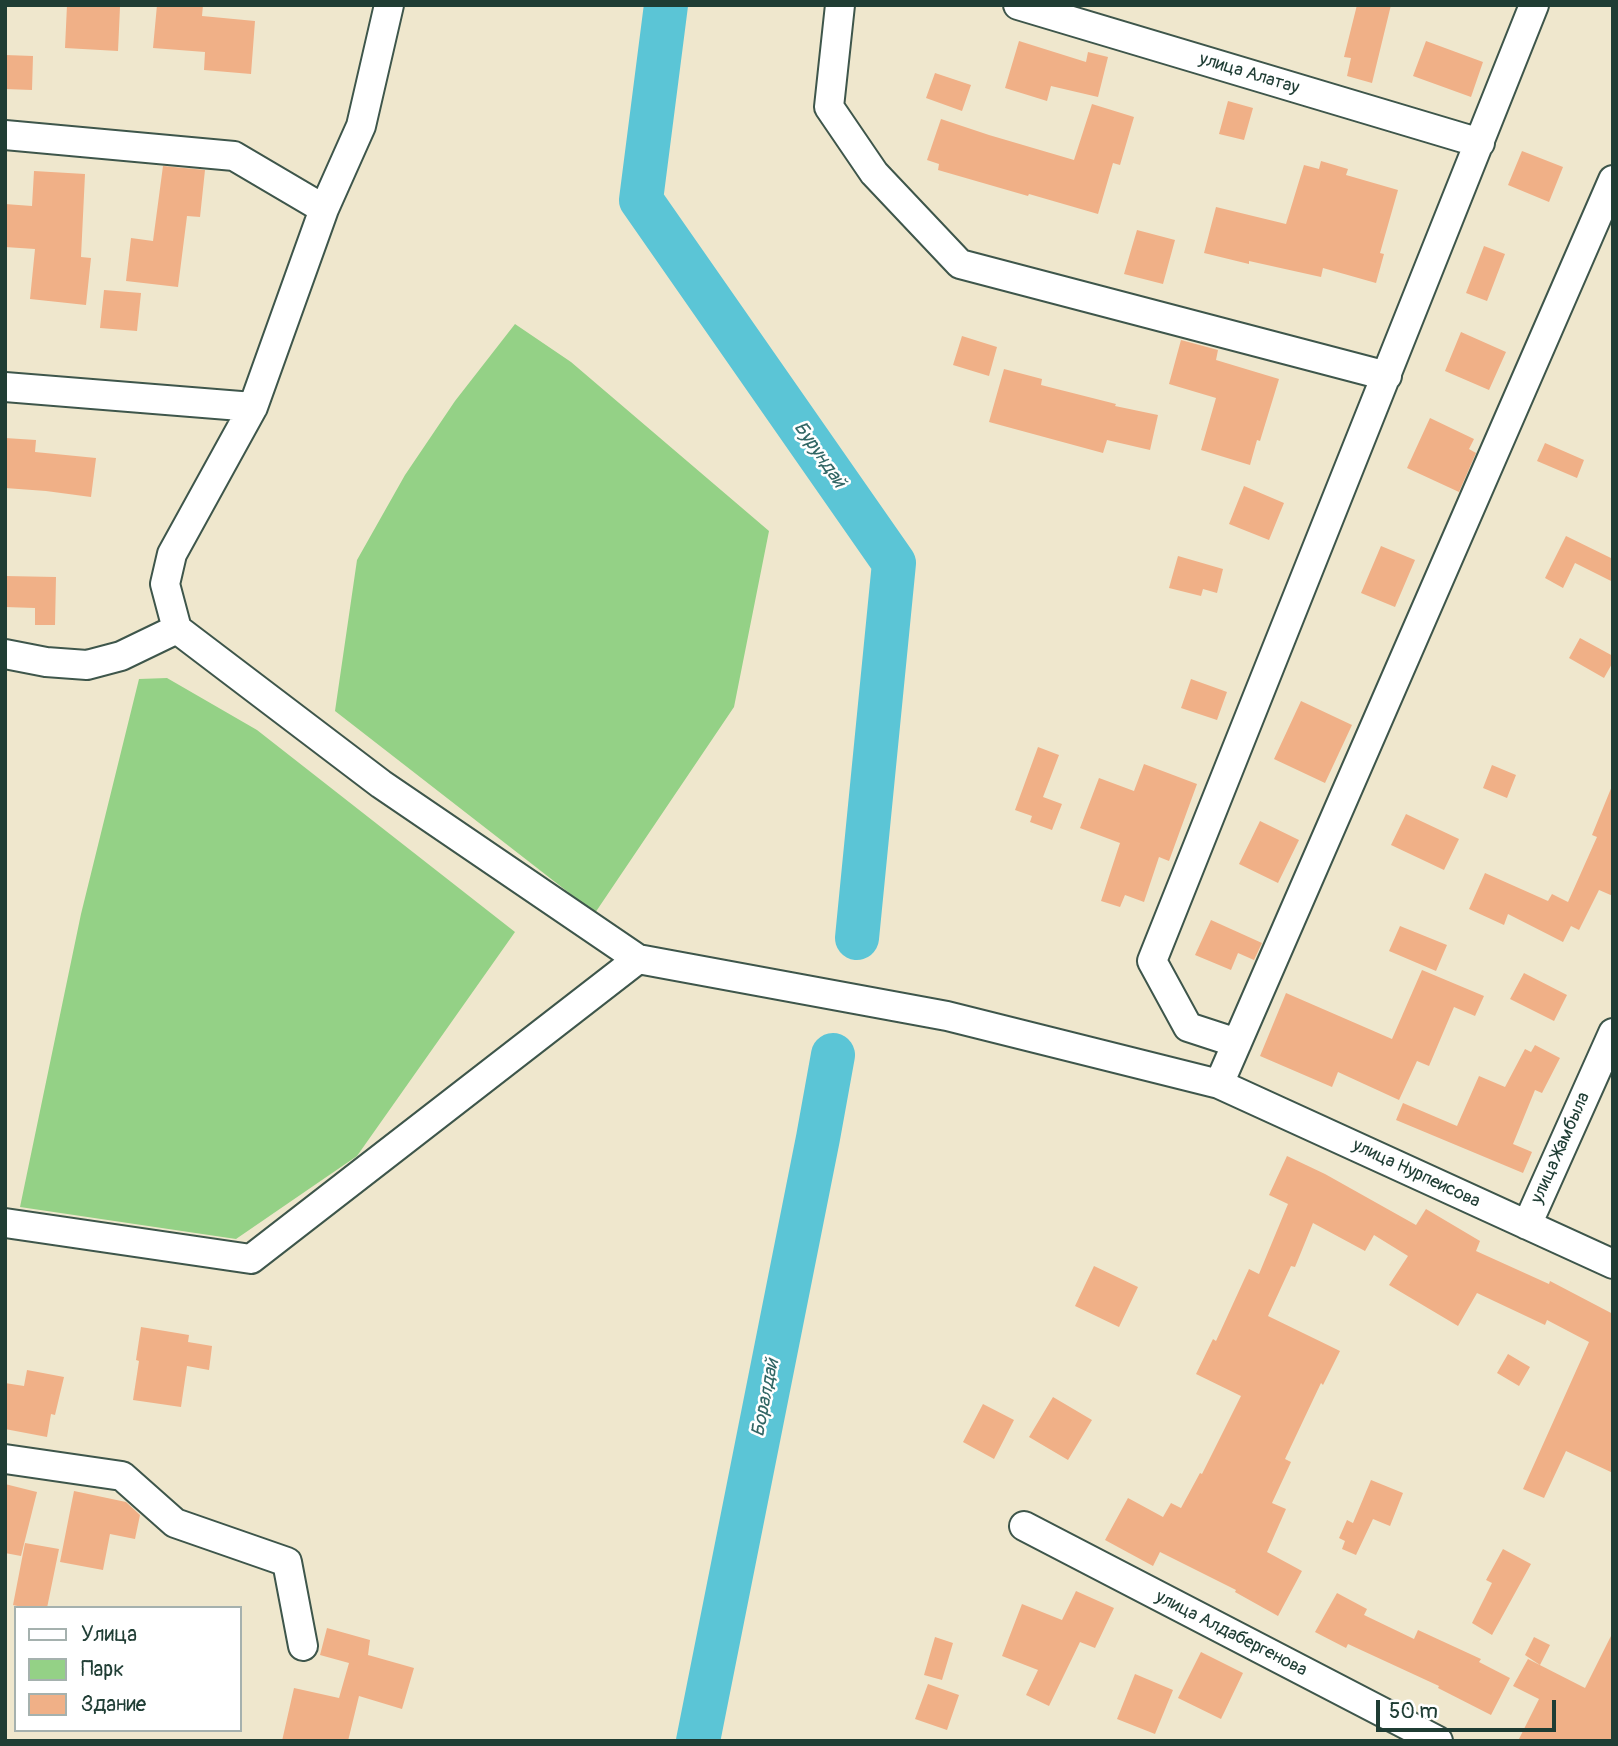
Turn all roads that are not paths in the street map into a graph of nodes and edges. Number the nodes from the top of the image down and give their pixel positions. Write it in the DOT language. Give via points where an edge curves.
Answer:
graph roads {
  1 [pos="389,5"];
  2 [pos="840,5"];
  3 [pos="1018,5"];
  4 [pos="1534,5"];
  5 [pos="5,135"];
  6 [pos="1480,143"];
  7 [pos="1613,180"];
  8 [pos="324,209"];
  9 [pos="1387,376"];
  10 [pos="5,387"];
  11 [pos="253,407"];
  12 [pos="177,629"];
  13 [pos="5,654"];
  14 [pos="638,959"];
  15 [pos="1613,1033"];
  16 [pos="1237,1043"];
  17 [pos="1219,1084"];
  18 [pos="5,1223"];
  19 [pos="1527,1225"];
  20 [pos="1613,1264"];
  21 [pos="5,1459"];
  22 [pos="1024,1527"];
  23 [pos="303,1646"];
  24 [pos="1438,1741"];
  1 -- 8 [label="street" via="361,126"];
  2 -- 9 [label="street" via="829,107 874,173 960,264"];
  3 -- 6 [label="street, улица Алатау"];
  4 -- 6 [label="street"];
  5 -- 8 [label="street" via="234,156"];
  6 -- 9 [label="street"];
  7 -- 16 [label="street"];
  8 -- 11 [label="street"];
  9 -- 16 [label="street" via="1152,961 1188,1027"];
  10 -- 11 [label="street"];
  11 -- 12 [label="street" via="172,554 164,584"];
  12 -- 13 [label="street" via="121,656 87,665"];
  12 -- 14 [label="street" via="382,783"];
  14 -- 17 [label="street, улица Нурпеисова" via="947,1016"];
  14 -- 18 [label="street" via="251,1259"];
  15 -- 19 [label="street, улица Жамбыла"];
  16 -- 17 [label="street"];
  17 -- 19 [label="street, улица Нурпеисова"];
  19 -- 20 [label="street, улица Нурпеисова"];
  21 -- 23 [label="street" via="122,1476 175,1523 287,1562"];
  22 -- 24 [label="street, улица Алдабергенова"];
}
